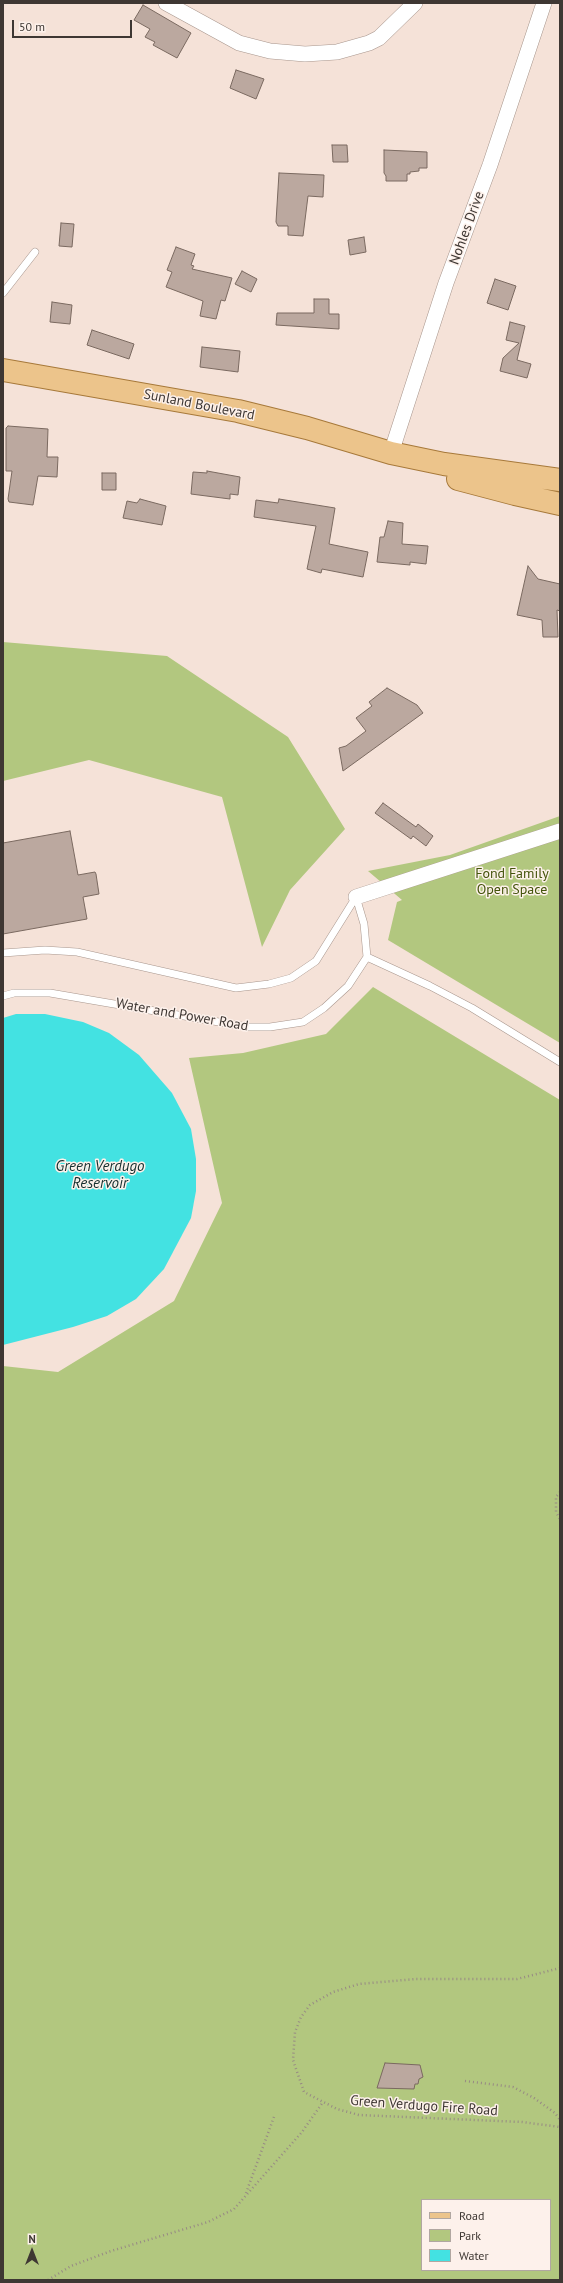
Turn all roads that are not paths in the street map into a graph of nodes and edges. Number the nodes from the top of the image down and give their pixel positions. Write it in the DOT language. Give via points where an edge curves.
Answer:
graph roads {
  1 [pos="166,3"];
  2 [pos="415,3"];
  3 [pos="544,3"];
  4 [pos="35,252"];
  5 [pos="3,293"];
  6 [pos="3,370"];
  7 [pos="391,453"];
  8 [pos="560,480"];
  9 [pos="560,504"];
  10 [pos="560,831"];
  11 [pos="356,897"];
  12 [pos="3,953"];
  13 [pos="367,957"];
  14 [pos="3,996"];
  15 [pos="560,1062"];
  1 -- 2 [label="street" via="239,43 270,52 305,54 337,52 369,43 379,38"];
  3 -- 7 [label="street, Nohles Drive" via="490,165 446,283"];
  4 -- 5 [label="lane"];
  6 -- 7 [label="main road, Sunland Boulevard" via="238,411"];
  7 -- 8 [label="main road, Sunland Boulevard" via="515,476"];
  7 -- 9 [label="main road, Sunland Boulevard" via="439,474"];
  10 -- 11 [label="street"];
  11 -- 12 [label="lane" via="316,961 291,978 268,984 236,988 77,952 45,950"];
  11 -- 13 [label="lane" via="364,924"];
  13 -- 14 [label="lane, Water and Power Road" via="348,986 324,1008 302,1022 270,1027 217,1023 50,993 14,993"];
  13 -- 15 [label="lane" via="465,1004"];
}
